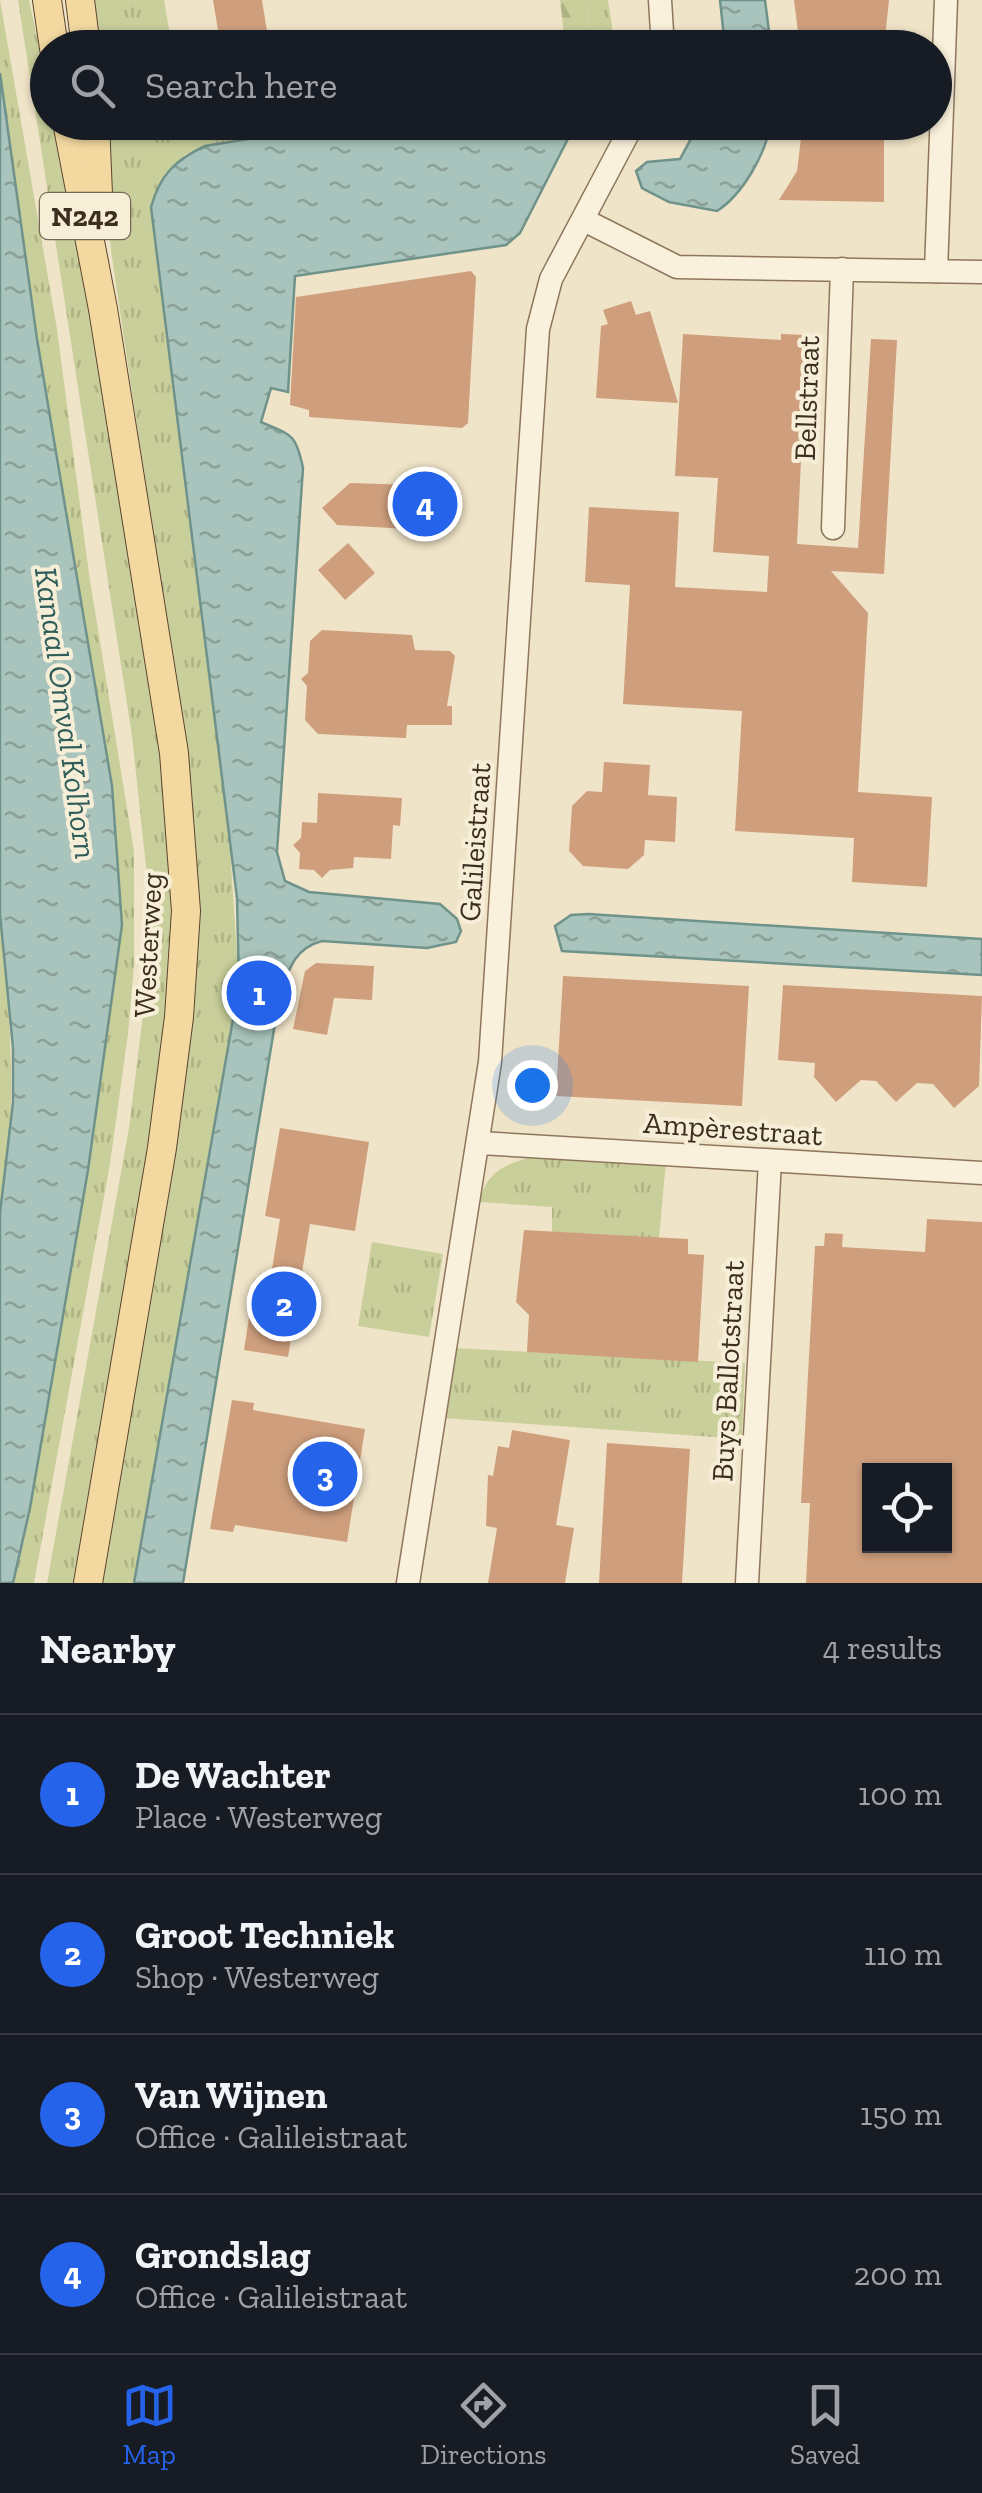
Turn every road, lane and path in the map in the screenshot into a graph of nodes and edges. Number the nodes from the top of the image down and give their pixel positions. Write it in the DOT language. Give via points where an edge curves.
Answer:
graph roads {
  1 [pos="35,0"];
  2 [pos="47,0"];
  3 [pos="80,0"];
  4 [pos="660,0"];
  5 [pos="946,0"];
  6 [pos="41,30"];
  7 [pos="51,30"];
  8 [pos="84,30"];
  9 [pos="662,30"];
  10 [pos="945,30"];
  11 [pos="70,140"];
  12 [pos="96,140"];
  13 [pos="625,140"];
  14 [pos="941,140"];
  15 [pos="584,220"];
  16 [pos="842,270"];
  17 [pos="936,271"];
  18 [pos="982,272"];
  19 [pos="102,309"];
  20 [pos="833,528"];
  21 [pos="480,1142"];
  22 [pos="770,1162"];
  23 [pos="982,1173"];
  24 [pos="88,1583"];
  25 [pos="408,1583"];
  26 [pos="747,1583"];
  1 -- 6 [label="street"];
  2 -- 7 [label="main road"];
  3 -- 8 [label="main road"];
  4 -- 9 [label="street"];
  5 -- 10 [label="street"];
  11 -- 19 [label="main road, Westerweg / N242"];
  12 -- 19 [label="main road, Westerweg / N242"];
  13 -- 15 [label="street, Galileistraat"];
  14 -- 17 [label="street"];
  15 -- 16 [label="street" via="677,267"];
  15 -- 21 [label="street, Galileistraat" via="542,300 538,329"];
  16 -- 17 [label="street"];
  16 -- 20 [label="street, Bellstraat"];
  17 -- 18 [label="street"];
  19 -- 24 [label="main road, Westerweg / N242" via="178,784 186,912 162,1148"];
  21 -- 22 [label="street, Ampèrestraat"];
  21 -- 25 [label="street, Galileistraat"];
  22 -- 23 [label="street, Ampèrestraat"];
  22 -- 26 [label="street, Buys Ballotstraat"];
}
